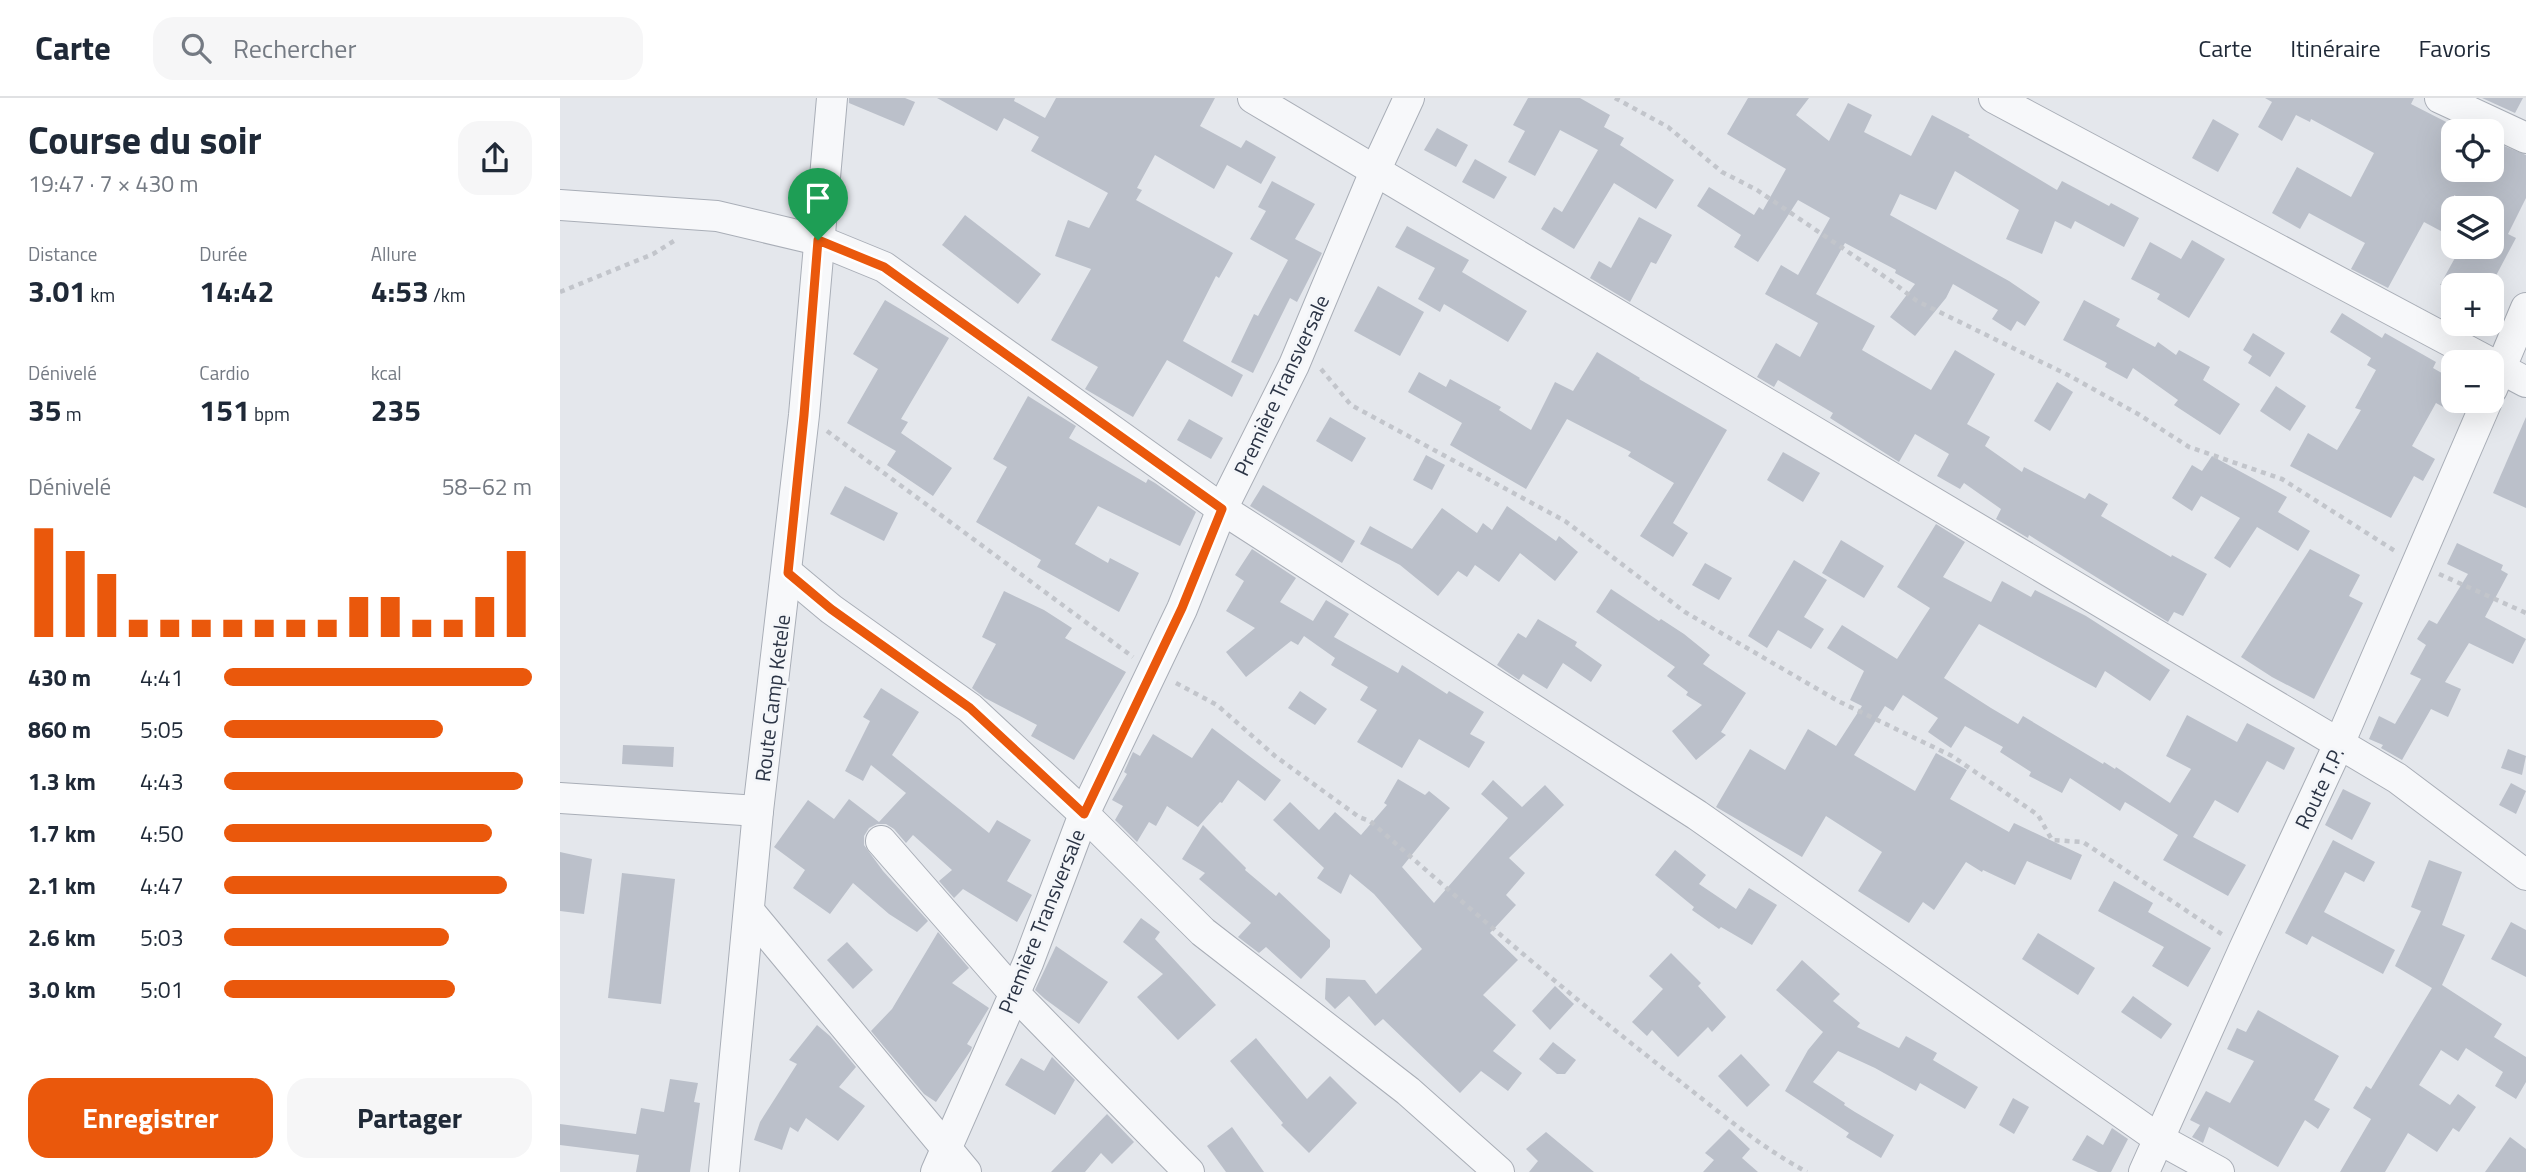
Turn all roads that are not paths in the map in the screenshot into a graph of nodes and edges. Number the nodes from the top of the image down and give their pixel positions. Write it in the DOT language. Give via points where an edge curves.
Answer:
graph roads {
  1 [pos="832,98"];
  2 [pos="1253,98"];
  3 [pos="1409,98"];
  4 [pos="1994,98"];
  5 [pos="2440,98"];
  6 [pos="2526,138"];
  7 [pos="1376,169"];
  8 [pos="560,205"];
  9 [pos="818,240"];
  10 [pos="2526,308"];
  11 [pos="2458,350"];
  12 [pos="2504,363"];
  13 [pos="2482,413"];
  14 [pos="1222,509"];
  15 [pos="788,573"];
  16 [pos="2339,744"];
  17 [pos="560,798"];
  18 [pos="758,811"];
  19 [pos="1084,814"];
  20 [pos="881,841"];
  21 [pos="2526,875"];
  22 [pos="749,911"];
  23 [pos="1014,993"];
  24 [pos="2159,1139"];
  25 [pos="941,1160"];
  26 [pos="724,1172"];
  27 [pos="966,1172"];
  28 [pos="1189,1172"];
  29 [pos="1499,1172"];
  30 [pos="2144,1172"];
  31 [pos="2219,1172"];
  1 -- 9 [label="street, Route Camp Ketele"];
  2 -- 7 [label="street"];
  3 -- 7 [label="street, Première Transversale"];
  4 -- 11 [label="street"];
  5 -- 6 [label="street"];
  7 -- 14 [label="street, Première Transversale" via="1301,346"];
  7 -- 16 [label="street"];
  8 -- 9 [label="street" via="717,216"];
  9 -- 14 [label="street" via="884,267"];
  9 -- 15 [label="street, Route Camp Ketele"];
  10 -- 12 [label="street"];
  13 -- 16 [label="street, Route T.P."];
  14 -- 19 [label="street, Première Transversale" via="1182,608"];
  14 -- 24 [label="street" via="1697,816"];
  15 -- 18 [label="street, Route Camp Ketele"];
  15 -- 19 [label="street" via="970,708"];
  16 -- 21 [label="street" via="2397,778"];
  16 -- 24 [label="street, Route T.P."];
  17 -- 18 [label="street"];
  18 -- 22 [label="street, Route Camp Ketele"];
  19 -- 23 [label="street, Première Transversale"];
  19 -- 29 [label="street" via="1203,932 1408,1091"];
  20 -- 23 [label="street"];
  22 -- 25 [label="street"];
  22 -- 26 [label="street, Route Camp Ketele"];
  23 -- 25 [label="street, Première Transversale"];
  23 -- 28 [label="street"];
  24 -- 30 [label="street, Route T.P."];
  24 -- 31 [label="street"];
  25 -- 27 [label="street"];
}
